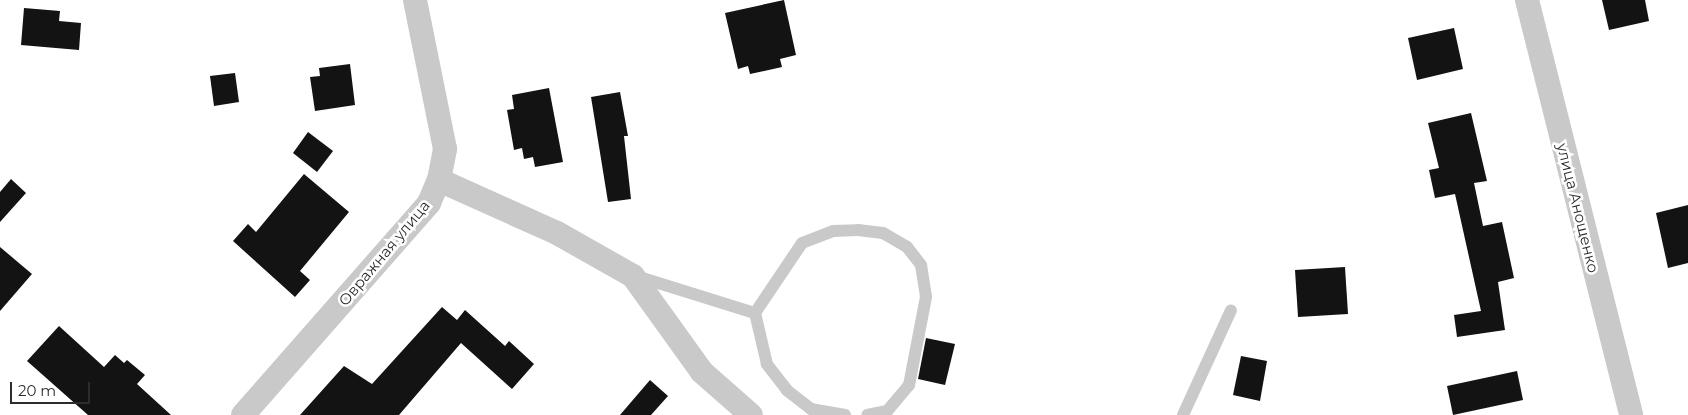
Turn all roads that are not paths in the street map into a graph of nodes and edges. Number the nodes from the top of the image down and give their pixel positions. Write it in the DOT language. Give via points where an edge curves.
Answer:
graph roads {
  1 [pos="415,0"];
  2 [pos="1527,0"];
  3 [pos="439,180"];
  4 [pos="633,276"];
  5 [pos="1231,310"];
  6 [pos="755,313"];
  7 [pos="243,415"];
  8 [pos="751,415"];
  9 [pos="845,415"];
  10 [pos="867,415"];
  11 [pos="1183,415"];
  12 [pos="1631,415"];
  1 -- 3 [label="street, Овражная улица" via="445,149"];
  2 -- 12 [label="street, улица Анощенко"];
  3 -- 4 [label="street" via="557,233"];
  3 -- 7 [label="street, Овражная улица" via="429,203"];
  4 -- 6 [label="lane"];
  4 -- 8 [label="street" via="702,372"];
  5 -- 11 [label="lane"];
  6 -- 9 [label="lane" via="767,364 787,390 812,409"];
  6 -- 10 [label="lane" via="802,243 832,231 858,230 883,233 907,247 921,265 926,297 909,385 887,410"];
}
